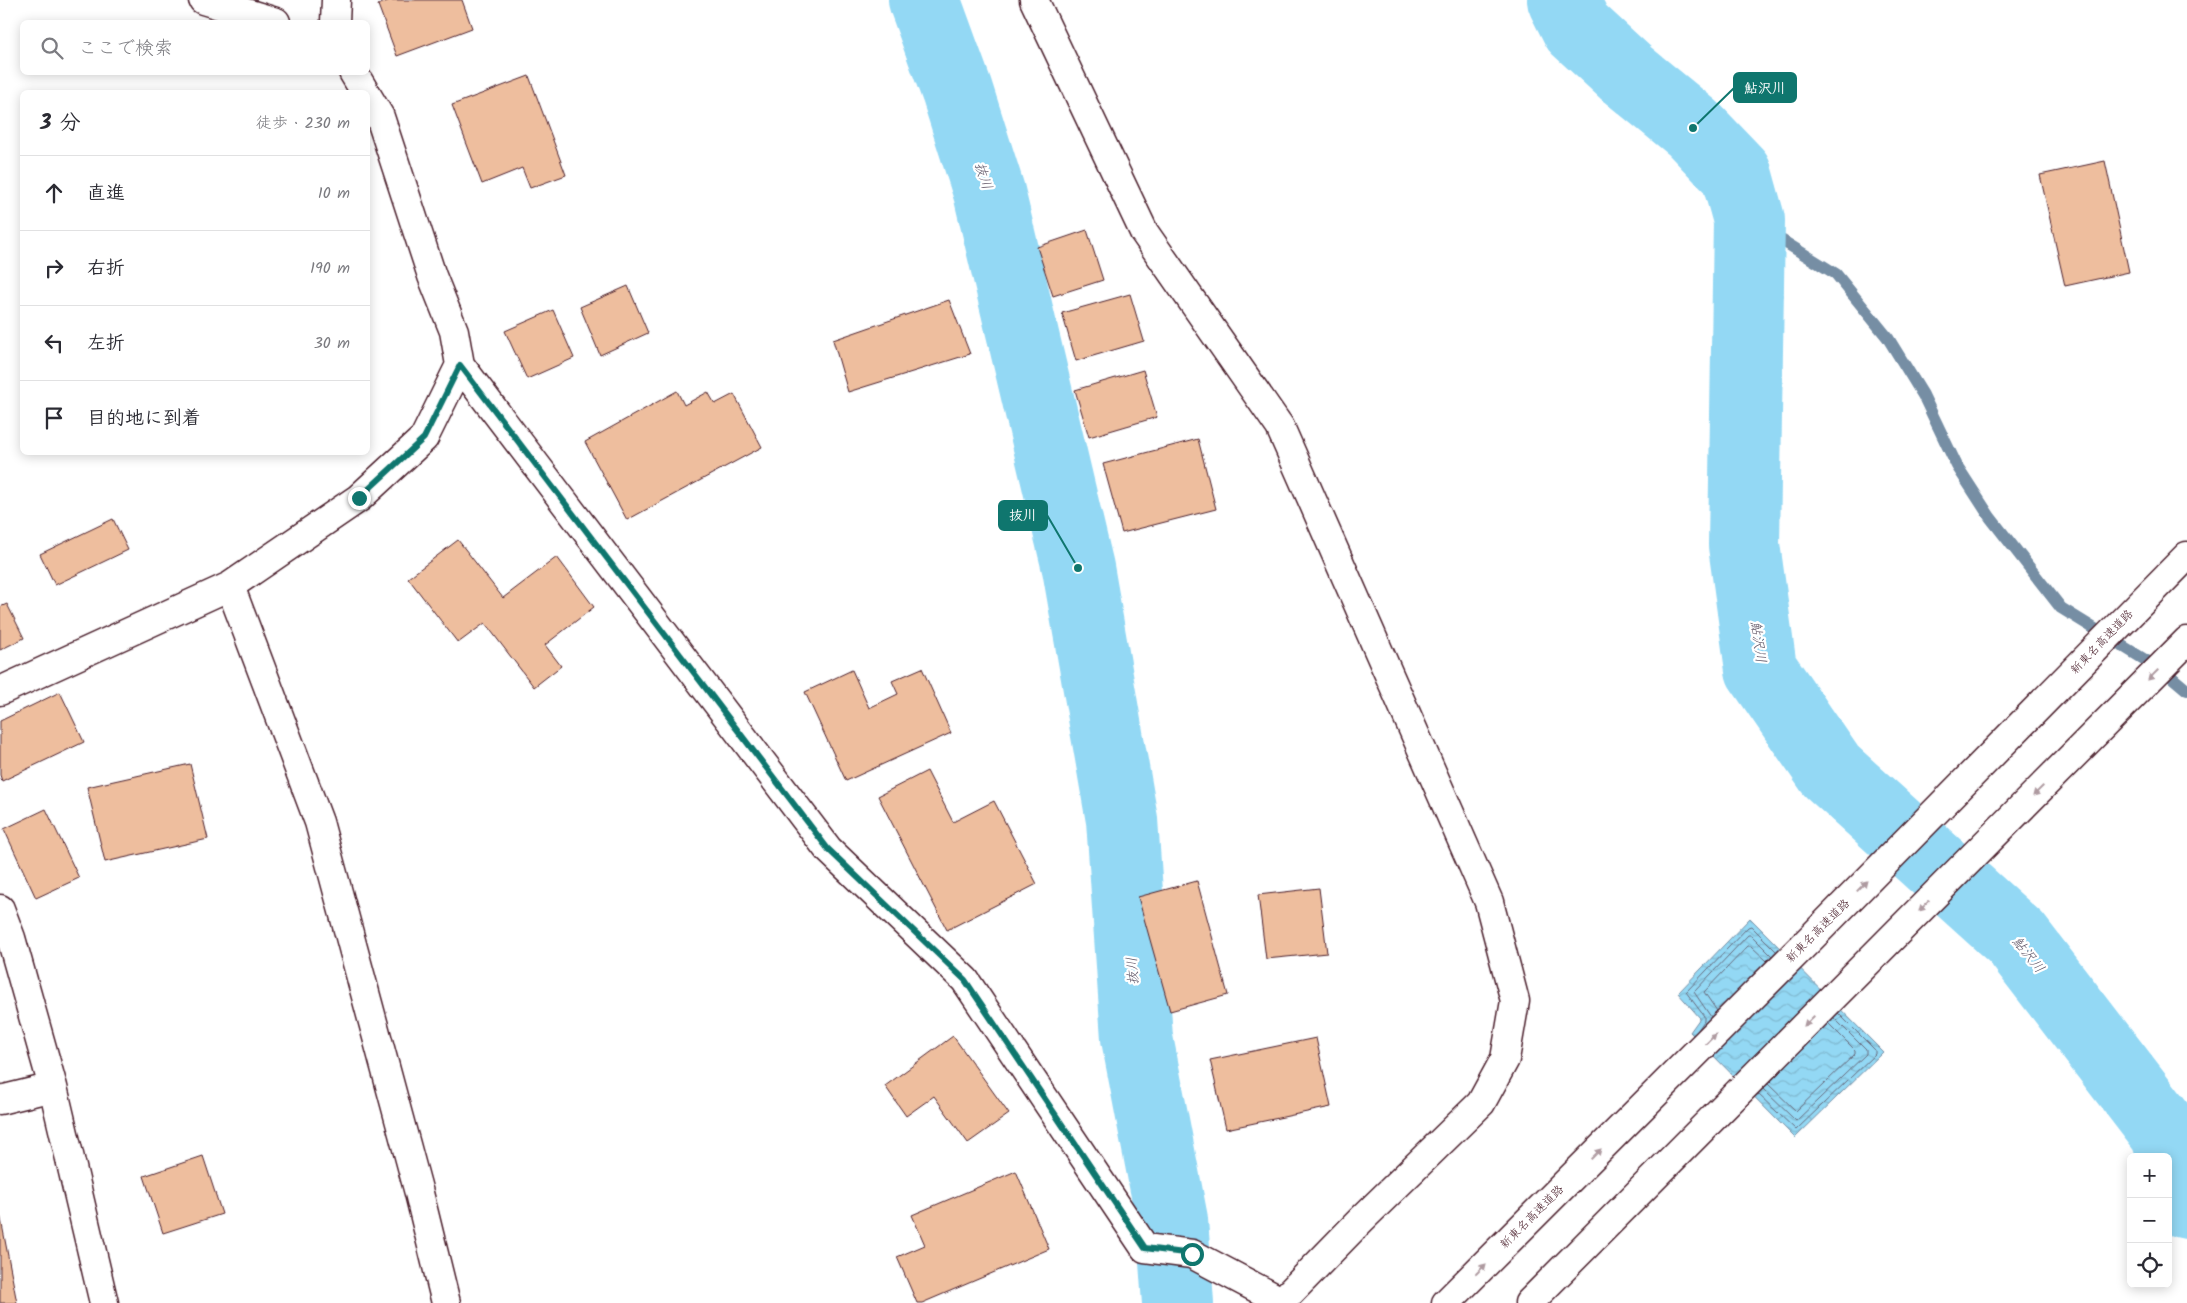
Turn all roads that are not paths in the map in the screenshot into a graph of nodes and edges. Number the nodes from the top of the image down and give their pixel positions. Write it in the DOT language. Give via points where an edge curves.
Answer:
graph roads {
  1 [pos="204,0"];
  2 [pos="336,0"];
  3 [pos="1034,0"];
  4 [pos="269,20"];
  5 [pos="335,20"];
  6 [pos="355,75"];
  7 [pos="364,90"];
  8 [pos="370,100"];
  9 [pos="460,365"];
  10 [pos="2187,556"];
  11 [pos="230,586"];
  12 [pos="2187,640"];
  13 [pos="0,691"];
  14 [pos="0,910"];
  15 [pos="53,1087"];
  16 [pos="0,1100"];
  17 [pos="1281,1302"];
  18 [pos="104,1303"];
  19 [pos="446,1303"];
  20 [pos="1446,1303"];
  21 [pos="1529,1303"];
  1 -- 4 [label="main road"];
  2 -- 5 [label="main road"];
  3 -- 17 [label="main road" via="1144,232 1280,427 1489,902 1515,1001 1505,1059 1482,1103"];
  6 -- 7 [label="main road"];
  8 -- 9 [label="main road" via="380,117 432,276 454,330"];
  9 -- 11 [label="main road" via="424,438 359,498"];
  9 -- 17 [label="main road" via="828,849 965,980 1145,1248 1192,1254"];
  20 -- 10 [label="main road, 新東名高速道路, one-way"];
  11 -- 13 [label="main road"];
  11 -- 19 [label="main road" via="319,822"];
  12 -- 21 [label="main road, one-way"];
  14 -- 15 [label="main road" via="11,938"];
  15 -- 16 [label="main road"];
  15 -- 18 [label="main road"];
}
